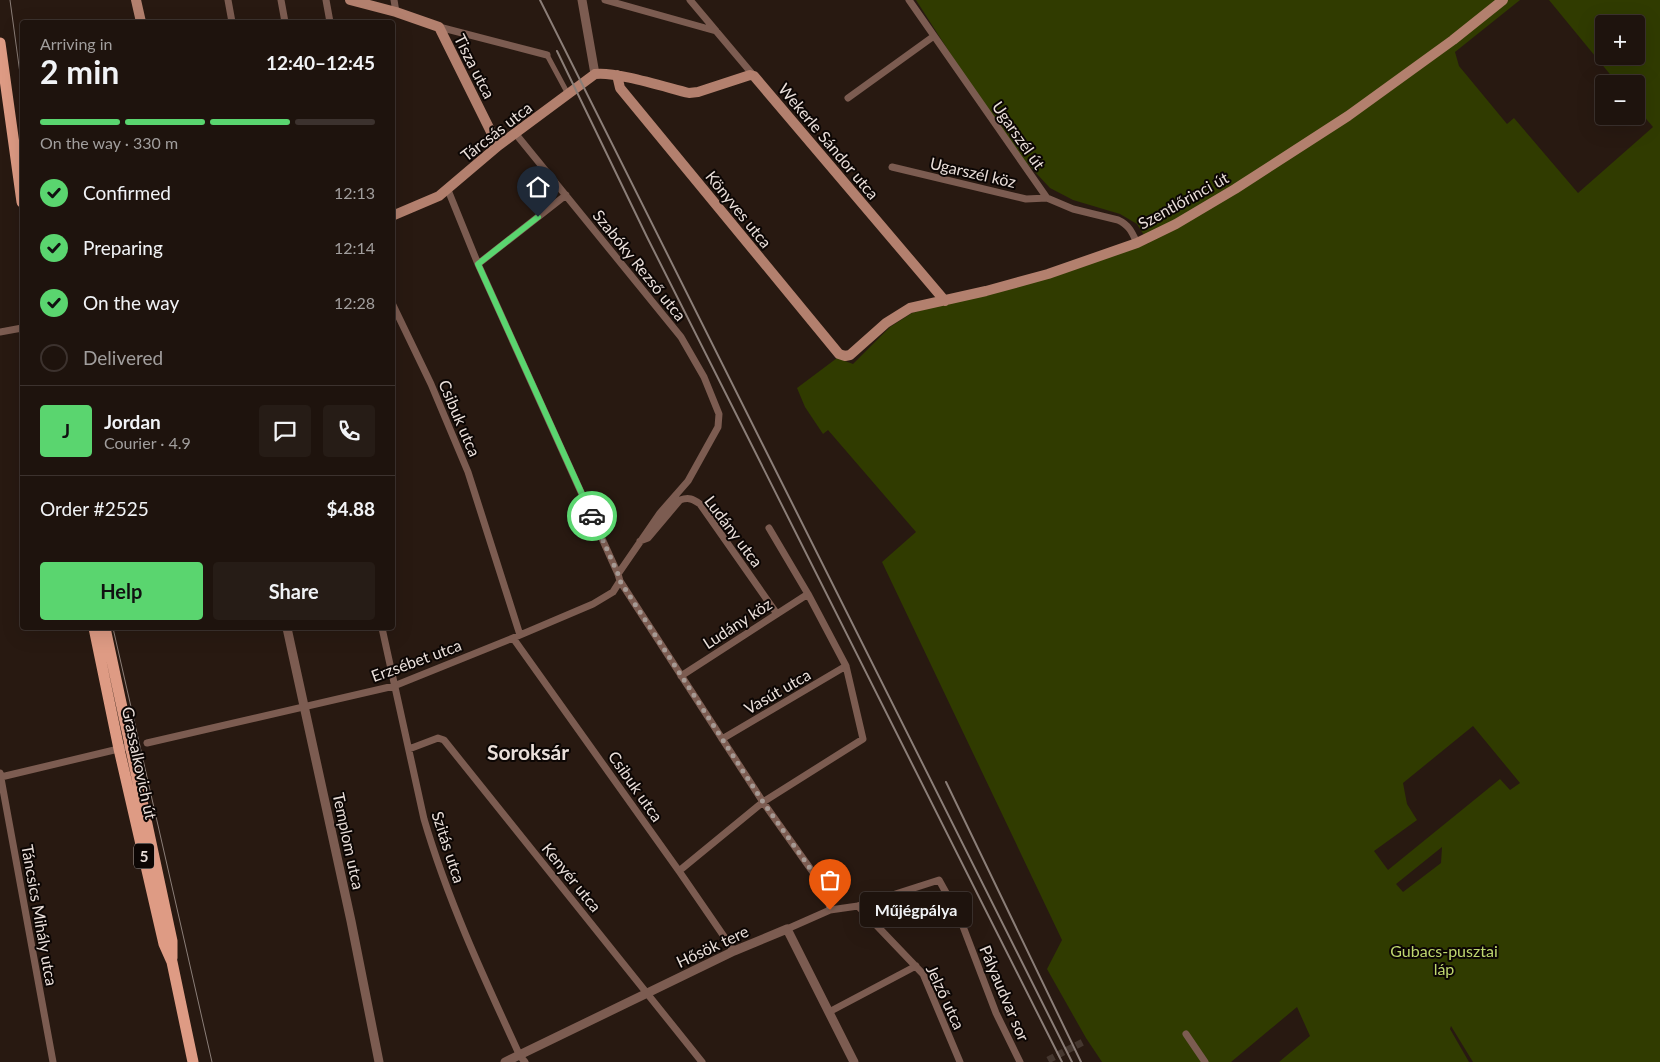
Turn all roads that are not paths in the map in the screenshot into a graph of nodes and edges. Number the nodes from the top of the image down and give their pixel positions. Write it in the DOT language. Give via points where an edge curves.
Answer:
graph roads {
  1 [pos="136,0"];
  2 [pos="228,0"];
  3 [pos="281,0"];
  4 [pos="326,0"];
  5 [pos="350,0"];
  6 [pos="394,0"];
  7 [pos="582,0"];
  8 [pos="605,0"];
  9 [pos="690,0"];
  10 [pos="909,0"];
  11 [pos="1503,0"];
  12 [pos="396,12"];
  13 [pos="141,20"];
  14 [pos="232,20"];
  15 [pos="285,20"];
  16 [pos="330,20"];
  17 [pos="438,26"];
  18 [pos="716,31"];
  19 [pos="934,36"];
  20 [pos="0,43"];
  21 [pos="547,55"];
  22 [pos="595,74"];
  23 [pos="616,76"];
  24 [pos="754,76"];
  25 [pos="568,94"];
  26 [pos="848,98"];
  27 [pos="515,133"];
  28 [pos="498,146"];
  29 [pos="892,166"];
  30 [pos="20,188"];
  31 [pos="448,190"];
  32 [pos="566,195"];
  33 [pos="1048,198"];
  34 [pos="395,215"];
  35 [pos="1137,242"];
  36 [pos="478,264"];
  37 [pos="945,300"];
  38 [pos="395,309"];
  39 [pos="20,328"];
  40 [pos="0,332"];
  41 [pos="845,356"];
  42 [pos="768,528"];
  43 [pos="639,542"];
  44 [pos="618,574"];
  45 [pos="620,581"];
  46 [pos="808,594"];
  47 [pos="777,614"];
  48 [pos="95,630"];
  49 [pos="105,630"];
  50 [pos="287,630"];
  51 [pos="382,630"];
  52 [pos="517,636"];
  53 [pos="846,666"];
  54 [pos="681,676"];
  55 [pos="394,686"];
  56 [pos="304,706"];
  57 [pos="722,739"];
  58 [pos="147,743"];
  59 [pos="125,747"];
  60 [pos="409,749"];
  61 [pos="0,775"];
  62 [pos="763,802"];
  63 [pos="679,872"];
  64 [pos="939,880"];
  65 [pos="858,906"];
  66 [pos="830,910"];
  67 [pos="787,928"];
  68 [pos="734,952"];
  69 [pos="916,966"];
  70 [pos="647,994"];
  71 [pos="828,1012"];
  72 [pos="1186,1034"];
  73 [pos="522,1059"];
  74 [pos="53,1062"];
  75 [pos="194,1062"];
  76 [pos="379,1062"];
  77 [pos="505,1062"];
  78 [pos="702,1062"];
  79 [pos="854,1062"];
  80 [pos="960,1062"];
  81 [pos="1020,1062"];
  82 [pos="1205,1062"];
  1 -- 13 [label="main road"];
  2 -- 14 [label="street"];
  3 -- 15 [label="street"];
  4 -- 16 [label="street"];
  5 -- 12 [label="main road"];
  6 -- 12 [label="street"];
  7 -- 22 [label="street"];
  8 -- 18 [label="street"];
  9 -- 18 [label="street, Wekerle Sándor utca"];
  10 -- 19 [label="street, Ugarszél út"];
  11 -- 35 [label="main road, Szentlőrinci út" via="1348,116 1218,199"];
  12 -- 17 [label="main road"];
  17 -- 21 [label="street"];
  17 -- 28 [label="main road, Tisza utca"];
  18 -- 24 [label="street, Wekerle Sándor utca"];
  19 -- 26 [label="street"];
  19 -- 33 [label="street, Ugarszél út"];
  20 -- 30 [label="main road"];
  21 -- 25 [label="street"];
  22 -- 23 [label="main road"];
  22 -- 25 [label="main road, Tárcsás utca"];
  23 -- 24 [label="main road" via="689,93"];
  23 -- 41 [label="main road, Könyves utca" via="620,88 839,354"];
  24 -- 37 [label="main road, Wekerle Sándor utca"];
  25 -- 27 [label="main road, Tárcsás utca"];
  27 -- 28 [label="main road, Tárcsás utca"];
  27 -- 32 [label="street, Szabóky Rezső utca"];
  28 -- 31 [label="main road, Tárcsás utca"];
  29 -- 33 [label="street, Ugarszél köz" via="1026,199"];
  31 -- 34 [label="main road, Tárcsás utca"];
  31 -- 36 [label="street"];
  32 -- 36 [label="street"];
  32 -- 43 [label="street, Szabóky Rezső utca" via="684,342 704,377 719,414 718,427 688,481"];
  33 -- 35 [label="street" via="1072,209 1125,223"];
  35 -- 37 [label="main road, Szentlőrinci út" via="1048,274"];
  36 -- 44 [label="street"];
  37 -- 41 [label="main road, Szentlőrinci út" via="910,308 897,315"];
  38 -- 52 [label="street, Csibuk utca" via="468,472"];
  39 -- 40 [label="street"];
  42 -- 46 [label="street"];
  43 -- 44 [label="street"];
  43 -- 47 [label="street, Ludány utca" via="648,538 680,500 694,499"];
  44 -- 45 [label="street"];
  45 -- 52 [label="street, Erzsébet utca" via="613,592 593,604"];
  45 -- 54 [label="street"];
  46 -- 47 [label="street, Ludány köz"];
  46 -- 53 [label="street"];
  47 -- 54 [label="street, Ludány köz"];
  48 -- 59 [label="main road, Grassalkovich út / 5"];
  49 -- 59 [label="main road, Grassalkovich út / 5"];
  50 -- 56 [label="street, Templom utca"];
  51 -- 55 [label="street, Szitás utca"];
  52 -- 55 [label="street, Erzsébet utca"];
  52 -- 63 [label="street, Csibuk utca"];
  53 -- 57 [label="street, Vasút utca"];
  53 -- 62 [label="street" via="863,739"];
  54 -- 57 [label="street"];
  55 -- 56 [label="street, Erzsébet utca"];
  55 -- 60 [label="street, Szitás utca"];
  56 -- 58 [label="street, Erzsébet utca"];
  56 -- 76 [label="street, Templom utca"];
  57 -- 62 [label="street"];
  59 -- 61 [label="street"];
  59 -- 75 [label="main road, Grassalkovich út / 5" via="172,941 172,962"];
  60 -- 70 [label="street, Kenyér utca" via="438,738 444,740"];
  60 -- 73 [label="street, Szitás utca" via="436,859 472,952"];
  61 -- 74 [label="street, Táncsics Mihály utca"];
  62 -- 63 [label="street"];
  62 -- 66 [label="street" via="827,892"];
  63 -- 68 [label="street, Csibuk utca"];
  64 -- 65 [label="street, Hősök tere"];
  64 -- 81 [label="street, Pályaudvar sor" via="959,916 996,1013"];
  65 -- 66 [label="street, Hősök tere"];
  65 -- 69 [label="street, Jelző utca"];
  66 -- 67 [label="street, Hősök tere"];
  67 -- 68 [label="street, Hősök tere"];
  67 -- 71 [label="street"];
  68 -- 70 [label="street, Hősök tere"];
  69 -- 71 [label="street"];
  69 -- 80 [label="street, Jelző utca" via="923,974"];
  70 -- 73 [label="street, Hősök tere"];
  70 -- 78 [label="street, Kenyér utca"];
  71 -- 79 [label="street"];
  72 -- 82 [label="street"];
  73 -- 77 [label="street, Hősök tere"];
}
